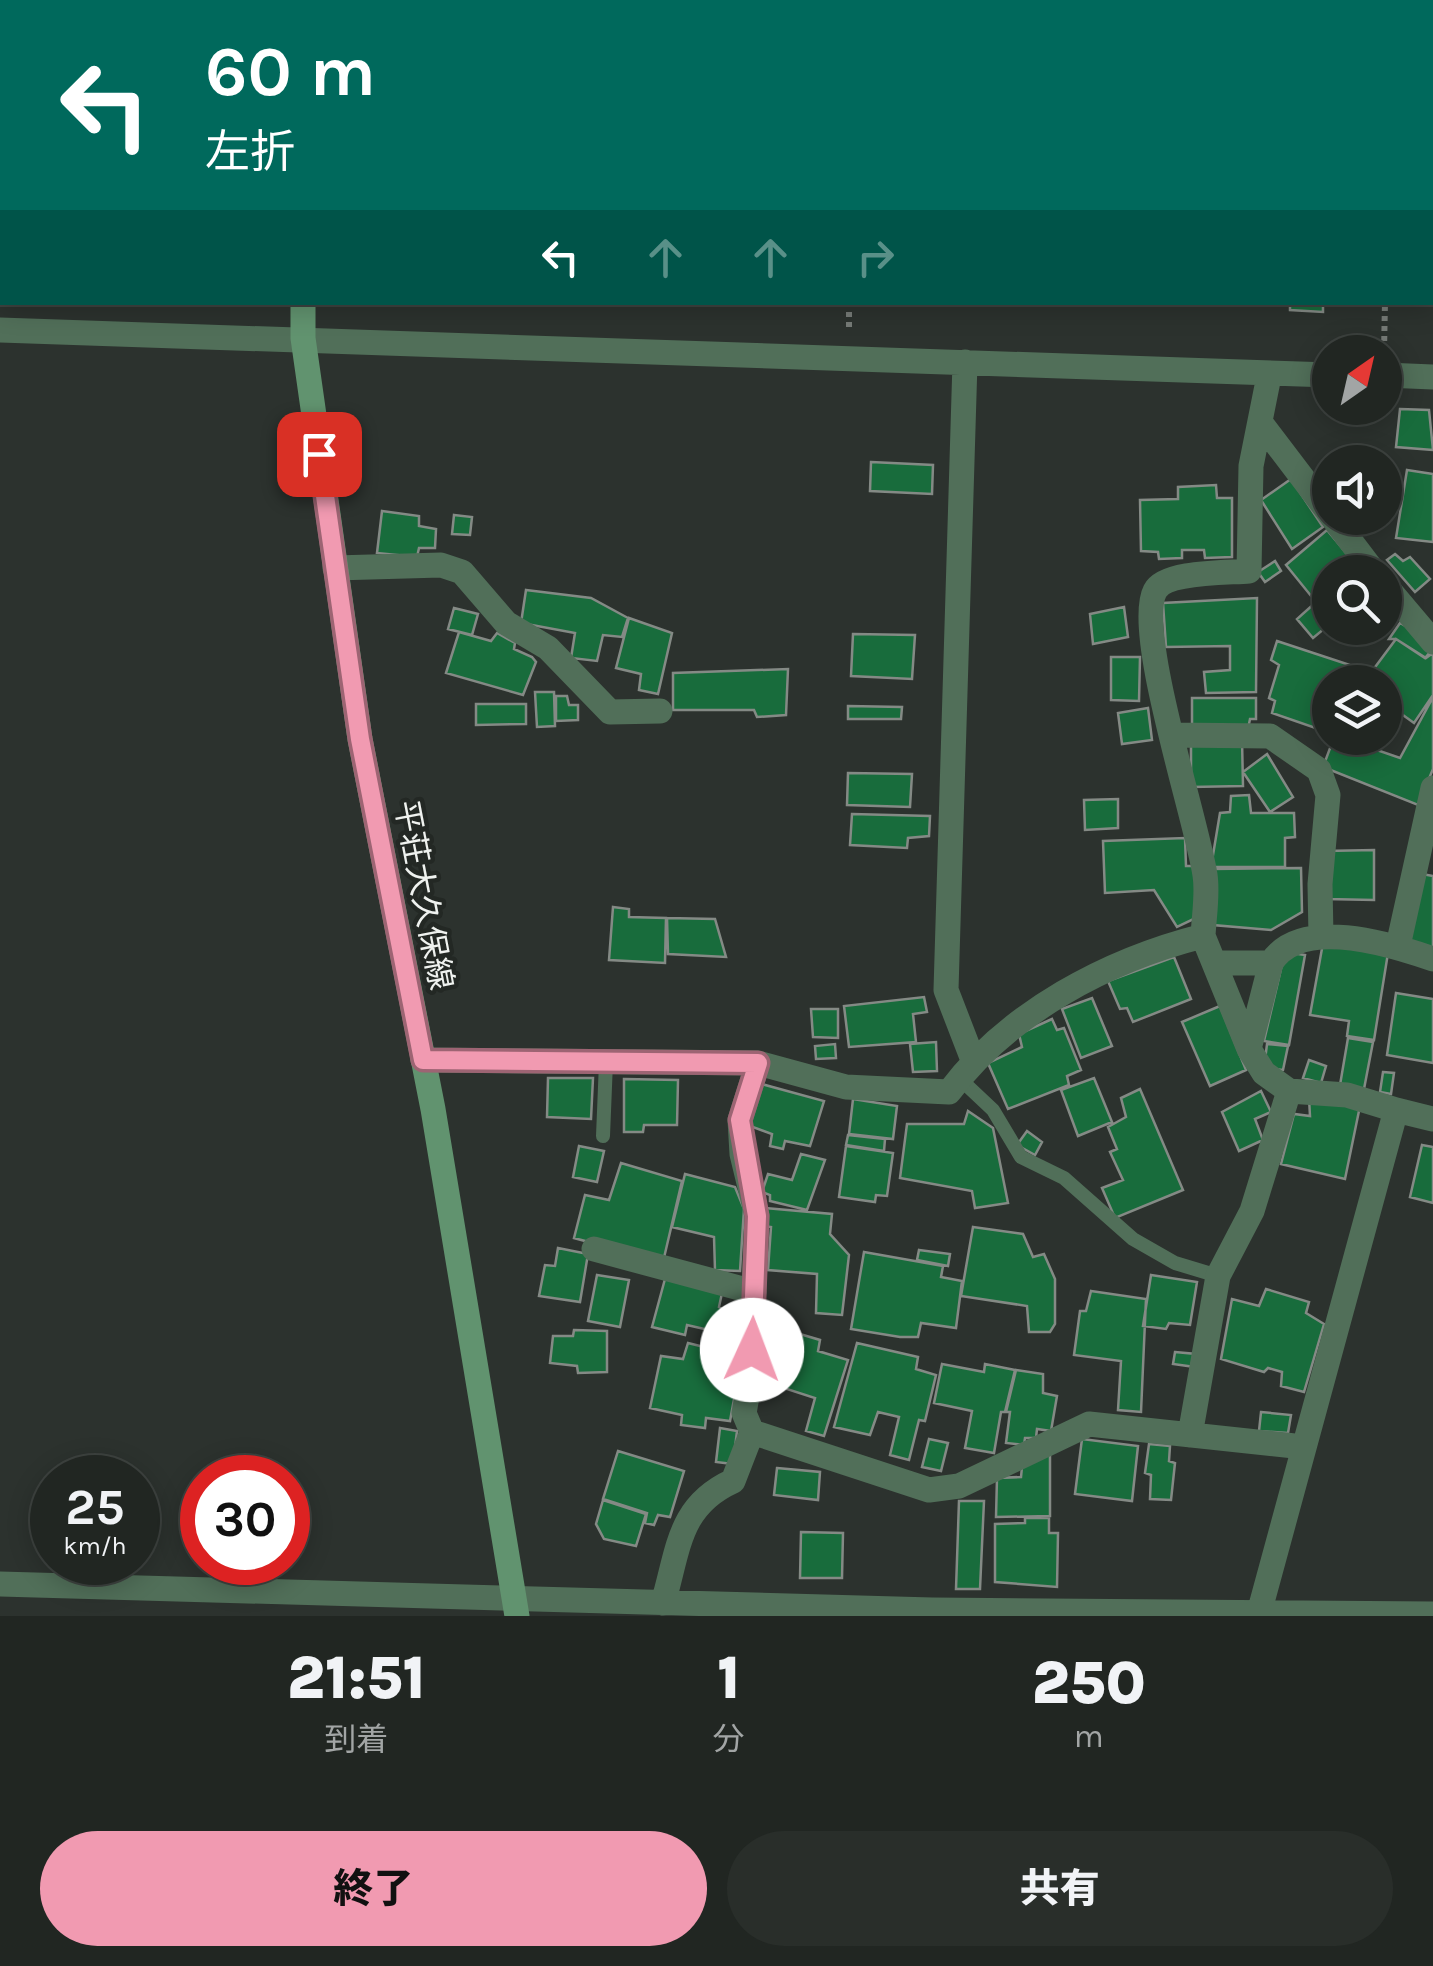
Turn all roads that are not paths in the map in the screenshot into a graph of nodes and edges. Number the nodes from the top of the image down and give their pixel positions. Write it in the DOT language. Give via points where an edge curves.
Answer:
graph roads {
  1 [pos="302,305"];
  2 [pos="0,330"];
  3 [pos="303,338"];
  4 [pos="965,362"];
  5 [pos="1269,376"];
  6 [pos="1312,376"];
  7 [pos="1402,376"];
  8 [pos="1433,377"];
  9 [pos="1260,422"];
  10 [pos="1361,555"];
  11 [pos="336,568"];
  12 [pos="1402,605"];
  13 [pos="1433,642"];
  14 [pos="660,711"];
  15 [pos="1171,735"];
  16 [pos="1433,788"];
  17 [pos="1204,936"];
  18 [pos="1321,937"];
  19 [pos="1398,946"];
  20 [pos="1433,959"];
  21 [pos="1216,963"];
  22 [pos="1272,964"];
  23 [pos="1249,1049"];
  24 [pos="423,1060"];
  25 [pos="606,1062"];
  26 [pos="758,1063"];
  27 [pos="966,1068"];
  28 [pos="1289,1091"];
  29 [pos="1396,1110"];
  30 [pos="1433,1119"];
  31 [pos="602,1136"];
  32 [pos="594,1249"];
  33 [pos="1218,1276"];
  34 [pos="754,1292"];
  35 [pos="752,1432"];
  36 [pos="1190,1435"];
  37 [pos="1304,1448"];
  38 [pos="0,1584"];
  39 [pos="664,1603"];
  40 [pos="515,1607"];
  41 [pos="1260,1613"];
  42 [pos="1433,1614"];
  1 -- 3 [label="main road, 平荘大久保線"];
  2 -- 3 [label="street"];
  3 -- 4 [label="street"];
  3 -- 11 [label="main road, 平荘大久保線"];
  4 -- 5 [label="street"];
  4 -- 27 [label="street" via="946,990"];
  5 -- 6 [label="street"];
  5 -- 9 [label="street"];
  7 -- 8 [label="street"];
  9 -- 10 [label="street"];
  9 -- 15 [label="street" via="1248,572 1168,578 1155,590 1151,613"];
  11 -- 14 [label="street" via="441,566 462,572 506,623 548,648 610,712"];
  11 -- 24 [label="main road, 平荘大久保線" via="360,739"];
  12 -- 13 [label="street"];
  15 -- 17 [label="street" via="1206,877"];
  15 -- 18 [label="street" via="1270,736 1319,770 1328,796"];
  16 -- 19 [label="street"];
  17 -- 21 [label="street"];
  17 -- 27 [label="street" via="1154,948 1063,992"];
  18 -- 19 [label="street"];
  18 -- 22 [label="street" via="1295,940"];
  19 -- 20 [label="street"];
  21 -- 22 [label="street"];
  21 -- 23 [label="street"];
  22 -- 23 [label="street"];
  23 -- 28 [label="street" via="1264,1073"];
  24 -- 25 [label="street"];
  24 -- 40 [label="main road, 平荘大久保線"];
  25 -- 26 [label="street"];
  25 -- 31 [label="lane"];
  26 -- 27 [label="street" via="846,1087 948,1092"];
  26 -- 34 [label="street" via="740,1120 757,1216"];
  27 -- 33 [label="lane" via="1021,1157 1064,1178 1132,1240"];
  28 -- 29 [label="street" via="1347,1095"];
  28 -- 33 [label="street" via="1252,1211"];
  29 -- 30 [label="street"];
  29 -- 37 [label="street"];
  32 -- 34 [label="street"];
  33 -- 36 [label="street"];
  34 -- 35 [label="street" via="744,1413"];
  35 -- 36 [label="street" via="928,1490 959,1486 1089,1424"];
  35 -- 39 [label="street" via="733,1481 701,1498 686,1522"];
  36 -- 37 [label="street"];
  37 -- 41 [label="street"];
  38 -- 40 [label="street"];
  39 -- 40 [label="street"];
  39 -- 41 [label="street"];
  41 -- 42 [label="street"];
}
